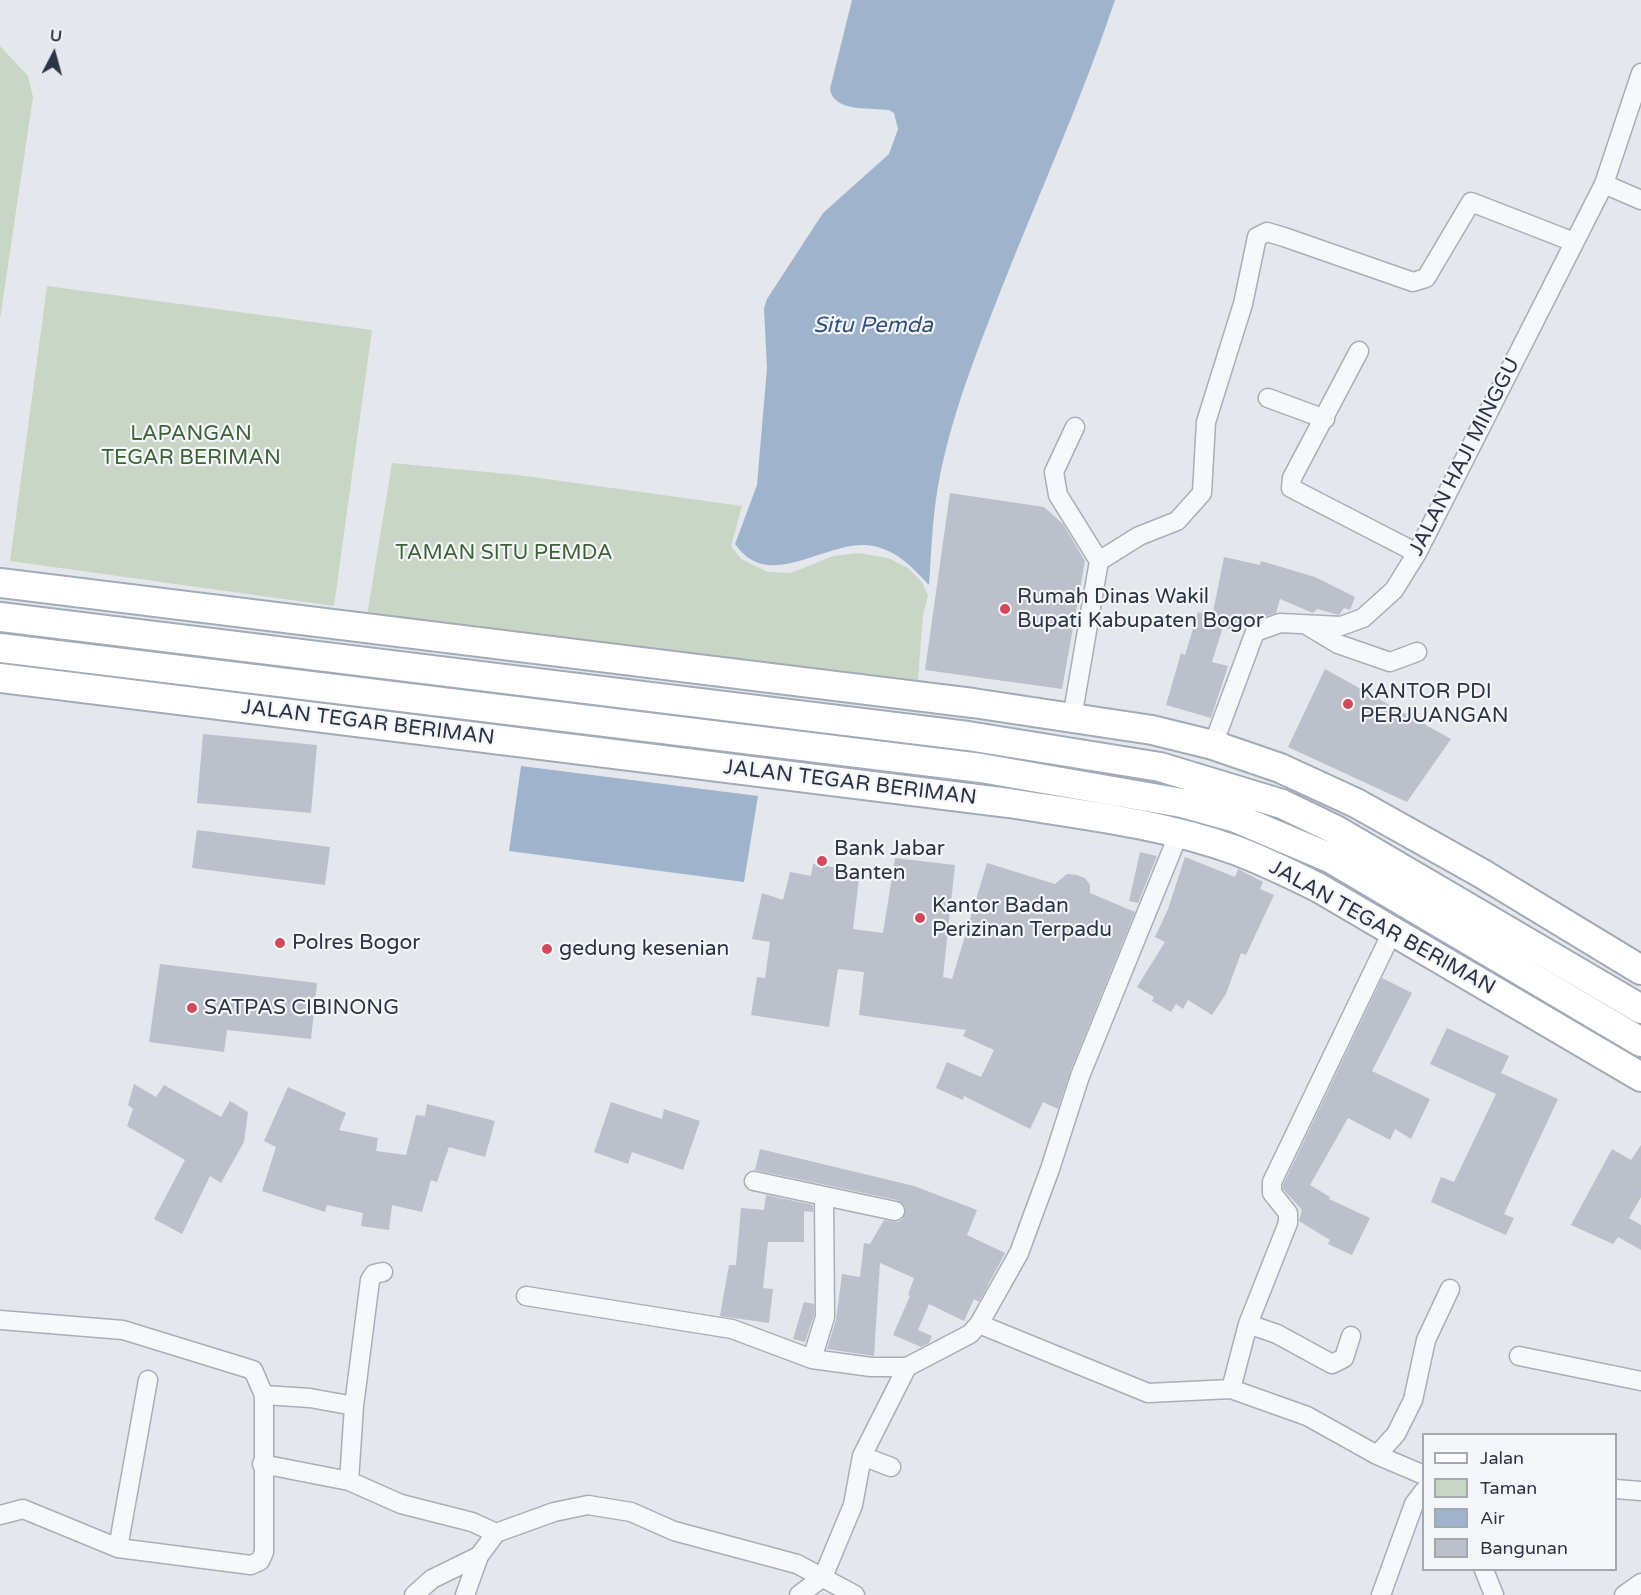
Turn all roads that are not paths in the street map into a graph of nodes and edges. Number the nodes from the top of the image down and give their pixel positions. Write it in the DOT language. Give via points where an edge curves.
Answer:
graph roads {
  1 [pos="1641,73"];
  2 [pos="1604,184"];
  3 [pos="1641,200"];
  4 [pos="1574,242"];
  5 [pos="1359,351"];
  6 [pos="1268,398"];
  7 [pos="1325,419"];
  8 [pos="1075,427"];
  9 [pos="1417,552"];
  10 [pos="1098,561"];
  11 [pos="0,583"];
  12 [pos="0,617"];
  13 [pos="1306,625"];
  14 [pos="0,648"];
  15 [pos="1417,652"];
  16 [pos="0,678"];
  17 [pos="678,701"];
  18 [pos="973,703"];
  19 [pos="504,710"];
  20 [pos="1072,718"];
  21 [pos="675,731"];
  22 [pos="968,736"];
  23 [pos="501,740"];
  24 [pos="1213,745"];
  25 [pos="1179,833"];
  26 [pos="1393,930"];
  27 [pos="1641,970"];
  28 [pos="1641,1009"];
  29 [pos="1641,1042"];
  30 [pos="1641,1077"];
  31 [pos="754,1181"];
  32 [pos="824,1196"];
  33 [pos="895,1211"];
  34 [pos="383,1272"];
  35 [pos="1450,1289"];
  36 [pos="526,1296"];
  37 [pos="0,1320"];
  38 [pos="979,1324"];
  39 [pos="1248,1324"];
  40 [pos="1352,1336"];
  41 [pos="1519,1356"];
  42 [pos="812,1359"];
  43 [pos="907,1367"];
  44 [pos="148,1380"];
  45 [pos="1641,1381"];
  46 [pos="1231,1389"];
  47 [pos="264,1395"];
  48 [pos="354,1406"];
  49 [pos="1377,1455"];
  50 [pos="862,1456"];
  51 [pos="262,1464"];
  52 [pos="891,1467"];
  53 [pos="1422,1474"];
  54 [pos="349,1481"];
  55 [pos="1640,1488"];
  56 [pos="1617,1489"];
  57 [pos="1422,1494"];
  58 [pos="0,1515"];
  59 [pos="496,1533"];
  60 [pos="118,1548"];
  61 [pos="479,1556"];
  62 [pos="1485,1571"];
  63 [pos="823,1577"];
  64 [pos="1641,1583"];
  65 [pos="414,1595"];
  66 [pos="465,1595"];
  67 [pos="799,1595"];
  68 [pos="855,1595"];
  69 [pos="1381,1595"];
  70 [pos="1494,1595"];
  71 [pos="1624,1595"];
  1 -- 2 [label="street, JALAN HAJI MINGGU"];
  2 -- 3 [label="street"];
  2 -- 4 [label="street, JALAN HAJI MINGGU"];
  4 -- 9 [label="street, JALAN HAJI MINGGU"];
  4 -- 10 [label="street" via="1471,202 1426,278 1413,282 1267,232 1257,237 1243,304 1206,422 1202,493 1177,521 1138,537"];
  5 -- 7 [label="street"];
  6 -- 7 [label="street"];
  7 -- 9 [label="street" via="1292,478 1291,488"];
  8 -- 10 [label="street" via="1054,472 1058,495"];
  9 -- 13 [label="street, JALAN HAJI MINGGU" via="1394,591 1363,618 1341,626"];
  10 -- 20 [label="street"];
  11 -- 18 [label="main road"];
  12 -- 17 [label="main road"];
  13 -- 15 [label="street" via="1338,644 1390,662"];
  13 -- 24 [label="street, JALAN HAJI MINGGU" via="1280,623 1255,632"];
  14 -- 19 [label="main road, JALAN TEGAR BERIMAN"];
  16 -- 23 [label="main road, JALAN TEGAR BERIMAN"];
  17 -- 21 [label="main road"];
  17 -- 22 [label="main road"];
  18 -- 20 [label="main road"];
  18 -- 22 [label="main road"];
  19 -- 21 [label="main road, JALAN TEGAR BERIMAN"];
  19 -- 23 [label="main road"];
  20 -- 24 [label="main road" via="1152,730"];
  21 -- 29 [label="main road, JALAN TEGAR BERIMAN" via="981,768 1171,801 1236,819 1330,858"];
  22 -- 28 [label="main road" via="1160,767 1282,804 1380,853"];
  23 -- 25 [label="main road, JALAN TEGAR BERIMAN" via="1009,803"];
  24 -- 27 [label="main road" via="1280,768 1356,803"];
  25 -- 26 [label="main road, JALAN TEGAR BERIMAN" via="1277,867"];
  25 -- 38 [label="street" via="1080,1076 1019,1253"];
  26 -- 30 [label="main road, JALAN TEGAR BERIMAN"];
  26 -- 39 [label="street" via="1272,1182 1272,1193 1288,1213 1288,1223"];
  31 -- 32 [label="street"];
  32 -- 33 [label="street"];
  32 -- 42 [label="street" via="825,1317"];
  34 -- 48 [label="street" via="374,1274 370,1280"];
  35 -- 49 [label="street" via="1426,1340 1413,1400 1396,1434"];
  36 -- 42 [label="street" via="732,1329"];
  37 -- 47 [label="street" via="123,1330 253,1370"];
  38 -- 43 [label="street" via="970,1334"];
  38 -- 46 [label="street" via="1148,1393"];
  39 -- 40 [label="street" via="1277,1334 1332,1364 1344,1358"];
  39 -- 46 [label="street"];
  41 -- 45 [label="street"];
  42 -- 43 [label="street" via="871,1367"];
  43 -- 50 [label="street"];
  44 -- 60 [label="street"];
  46 -- 49 [label="street" via="1307,1416"];
  47 -- 48 [label="street"];
  47 -- 51 [label="street"];
  48 -- 54 [label="street"];
  49 -- 53 [label="street"];
  50 -- 52 [label="street"];
  50 -- 63 [label="street" via="853,1505"];
  51 -- 54 [label="street"];
  51 -- 60 [label="street" via="264,1552 257,1564"];
  54 -- 59 [label="street" via="401,1504 472,1522"];
  55 -- 56 [label="street"];
  57 -- 69 [label="street" via="1414,1504"];
  58 -- 60 [label="street" via="23,1509"];
  59 -- 61 [label="street"];
  59 -- 63 [label="street" via="554,1512 588,1505 631,1512 674,1532 797,1563"];
  61 -- 65 [label="street" via="432,1579"];
  61 -- 66 [label="street"];
  62 -- 70 [label="street"];
  63 -- 67 [label="street"];
  63 -- 68 [label="street"];
  64 -- 71 [label="street"];
}
